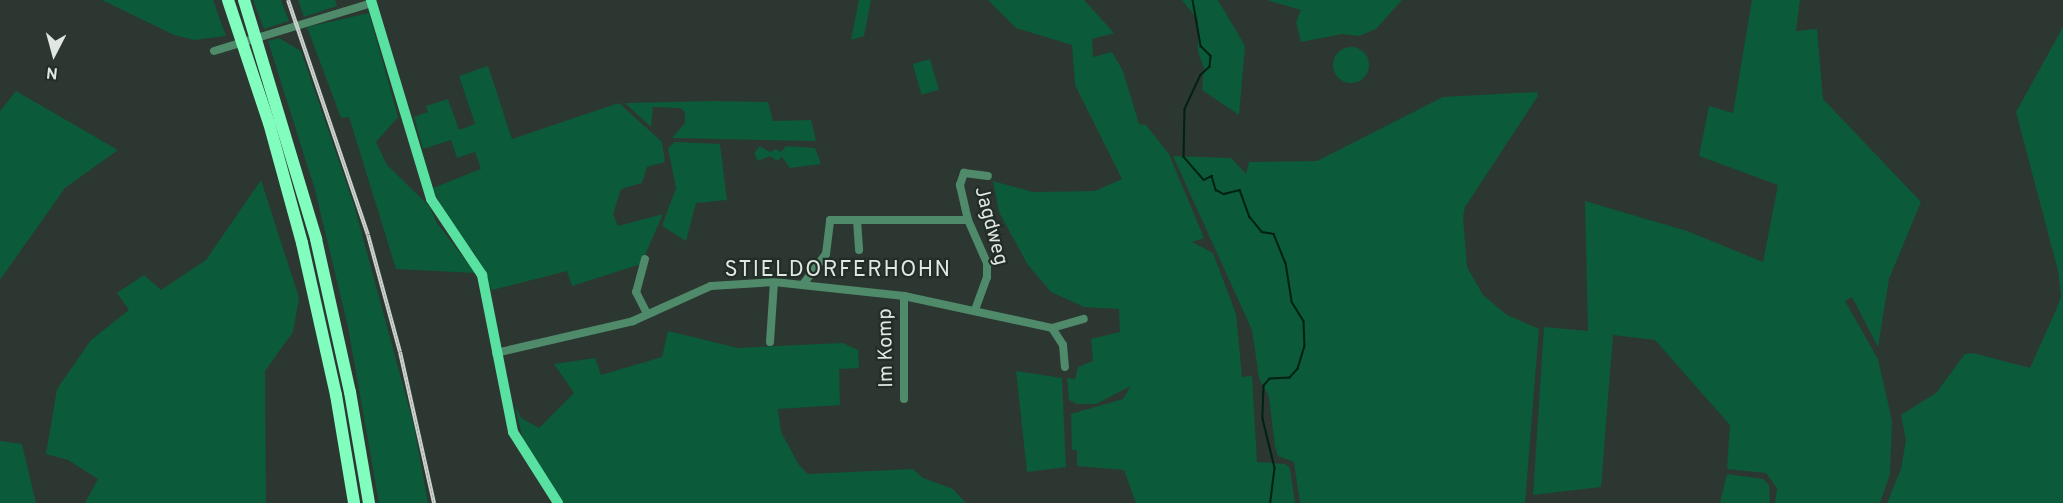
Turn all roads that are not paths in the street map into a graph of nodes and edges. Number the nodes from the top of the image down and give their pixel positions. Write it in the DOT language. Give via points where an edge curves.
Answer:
graph roads {
  1 [pos="228,0"];
  2 [pos="244,0"];
  3 [pos="371,1"];
  4 [pos="218,49"];
  5 [pos="988,176"];
  6 [pos="857,220"];
  7 [pos="968,220"];
  8 [pos="859,250"];
  9 [pos="645,259"];
  10 [pos="774,282"];
  11 [pos="804,283"];
  12 [pos="903,296"];
  13 [pos="975,310"];
  14 [pos="647,315"];
  15 [pos="1084,319"];
  16 [pos="1052,328"];
  17 [pos="770,342"];
  18 [pos="496,353"];
  19 [pos="1065,367"];
  20 [pos="904,399"];
  21 [pos="354,503"];
  22 [pos="369,503"];
  23 [pos="558,503"];
  1 -- 21 [label="highway" via="269,123 302,243 336,395"];
  2 -- 22 [label="highway" via="316,238 350,392"];
  3 -- 4 [label="street"];
  3 -- 18 [label="main road" via="431,199 482,275"];
  5 -- 7 [label="street, Jagdweg" via="964,173 960,196"];
  6 -- 7 [label="street"];
  6 -- 8 [label="street"];
  6 -- 11 [label="street" via="830,220 826,254"];
  7 -- 13 [label="street, Jagdweg" via="988,270"];
  9 -- 14 [label="street" via="636,292"];
  10 -- 11 [label="street"];
  10 -- 14 [label="street" via="711,286"];
  10 -- 17 [label="street"];
  11 -- 12 [label="street"];
  12 -- 13 [label="street"];
  12 -- 20 [label="street, Im Komp"];
  13 -- 16 [label="street"];
  14 -- 18 [label="street"];
  15 -- 16 [label="street"];
  16 -- 19 [label="street" via="1064,345"];
  18 -- 23 [label="main road" via="513,432"];
}
